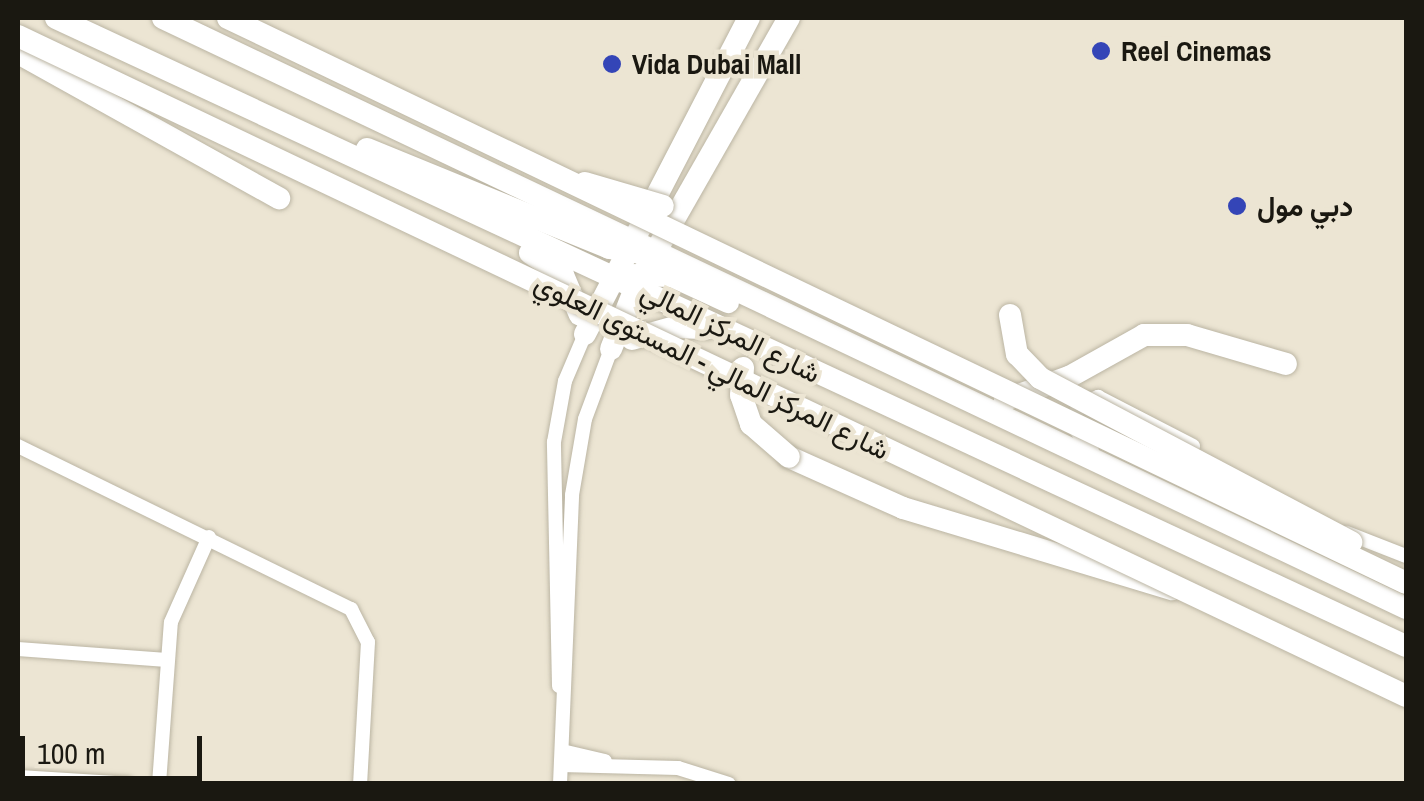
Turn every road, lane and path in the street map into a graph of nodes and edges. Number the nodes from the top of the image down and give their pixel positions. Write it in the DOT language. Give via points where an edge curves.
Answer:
graph roads {
  1 [pos="56,18"];
  2 [pos="81,18"];
  3 [pos="163,18"];
  4 [pos="228,18"];
  5 [pos="749,18"];
  6 [pos="789,18"];
  7 [pos="18,36"];
  8 [pos="18,54"];
  9 [pos="158,63"];
  10 [pos="330,143"];
  11 [pos="666,176"];
  12 [pos="562,182"];
  13 [pos="696,185"];
  14 [pos="278,198"];
  15 [pos="563,206"];
  16 [pos="662,206"];
  17 [pos="469,207"];
  18 [pos="628,245"];
  19 [pos="672,276"];
  20 [pos="632,279"];
  21 [pos="741,291"];
  22 [pos="665,301"];
  23 [pos="1010,316"];
  24 [pos="727,332"];
  25 [pos="585,334"];
  26 [pos="610,350"];
  27 [pos="1286,364"];
  28 [pos="743,365"];
  29 [pos="938,387"];
  30 [pos="967,400"];
  31 [pos="18,446"];
  32 [pos="1118,470"];
  33 [pos="208,537"];
  34 [pos="1406,556"];
  35 [pos="1406,582"];
  36 [pos="1181,590"];
  37 [pos="1406,608"];
  38 [pos="1406,646"];
  39 [pos="18,650"];
  40 [pos="167,660"];
  41 [pos="1406,696"];
  42 [pos="562,758"];
  43 [pos="18,777"];
  44 [pos="128,784"];
  45 [pos="159,784"];
  46 [pos="360,784"];
  47 [pos="560,784"];
  48 [pos="729,784"];
  1 -- 9 [label="main road, شارع المركز المالي"];
  2 -- 9 [label="main road"];
  3 -- 15 [label="main road, شارع المركز المالي"];
  4 -- 12 [label="main road, bridge"];
  5 -- 11 [label="main road"];
  6 -- 13 [label="main road"];
  7 -- 36 [label="main road, شارع المركز المالي - المستوى العلوي, bridge"];
  8 -- 14 [label="main road"];
  9 -- 10 [label="main road, شارع المركز المالي"];
  10 -- 17 [label="main road, شارع المركز المالي"];
  10 -- 18 [label="main road" via="404,159"];
  11 -- 15 [label="main road" via="623,209"];
  11 -- 18 [label="main road"];
  12 -- 16 [label="main road, bridge" via="595,184"];
  12 -- 35 [label="main road, bridge"];
  13 -- 18 [label="main road"];
  13 -- 21 [label="main road" via="693,242"];
  15 -- 18 [label="main road, شارع المركز المالي"];
  17 -- 20 [label="main road, شارع المركز المالي"];
  17 -- 25 [label="main road" via="492,234 558,269"];
  18 -- 20 [label="main road"];
  18 -- 21 [label="main road, شارع المركز المالي"];
  19 -- 20 [label="main road"];
  19 -- 22 [label="main road" via="663,282"];
  19 -- 29 [label="main road" via="902,381"];
  20 -- 22 [label="main road, شارع المركز المالي"];
  20 -- 25 [label="main road"];
  20 -- 26 [label="main road"];
  21 -- 29 [label="main road, شارع المركز المالي"];
  22 -- 24 [label="main road, شارع المركز المالي"];
  23 -- 35 [label="main road, bridge" via="1017,354 1040,378 1251,484"];
  24 -- 26 [label="main road" via="675,326"];
  24 -- 38 [label="main road, شارع المركز المالي"];
  25 -- 42 [label="street" via="565,381 554,442"];
  26 -- 42 [label="street" via="589,404 572,495"];
  27 -- 30 [label="main road" via="1187,335 1144,335 1032,393"];
  28 -- 36 [label="main road, bridge" via="746,415 779,453 903,508"];
  29 -- 30 [label="main road, شارع المركز المالي"];
  30 -- 32 [label="main road, شارع المركز المالي"];
  31 -- 33 [label="street"];
  32 -- 34 [label="street" via="1074,434 1074,414 1088,399 1118,404 1342,531"];
  32 -- 37 [label="main road, شارع المركز المالي"];
  33 -- 40 [label="street" via="182,586"];
  33 -- 46 [label="street" via="337,598 362,624 368,660"];
  36 -- 41 [label="main road, شارع المركز المالي - المستوى العلوي, bridge"];
  39 -- 40 [label="street"];
  40 -- 45 [label="street"];
  42 -- 47 [label="street"];
  42 -- 48 [label="street" via="678,768"];
  43 -- 44 [label="street"];
}
